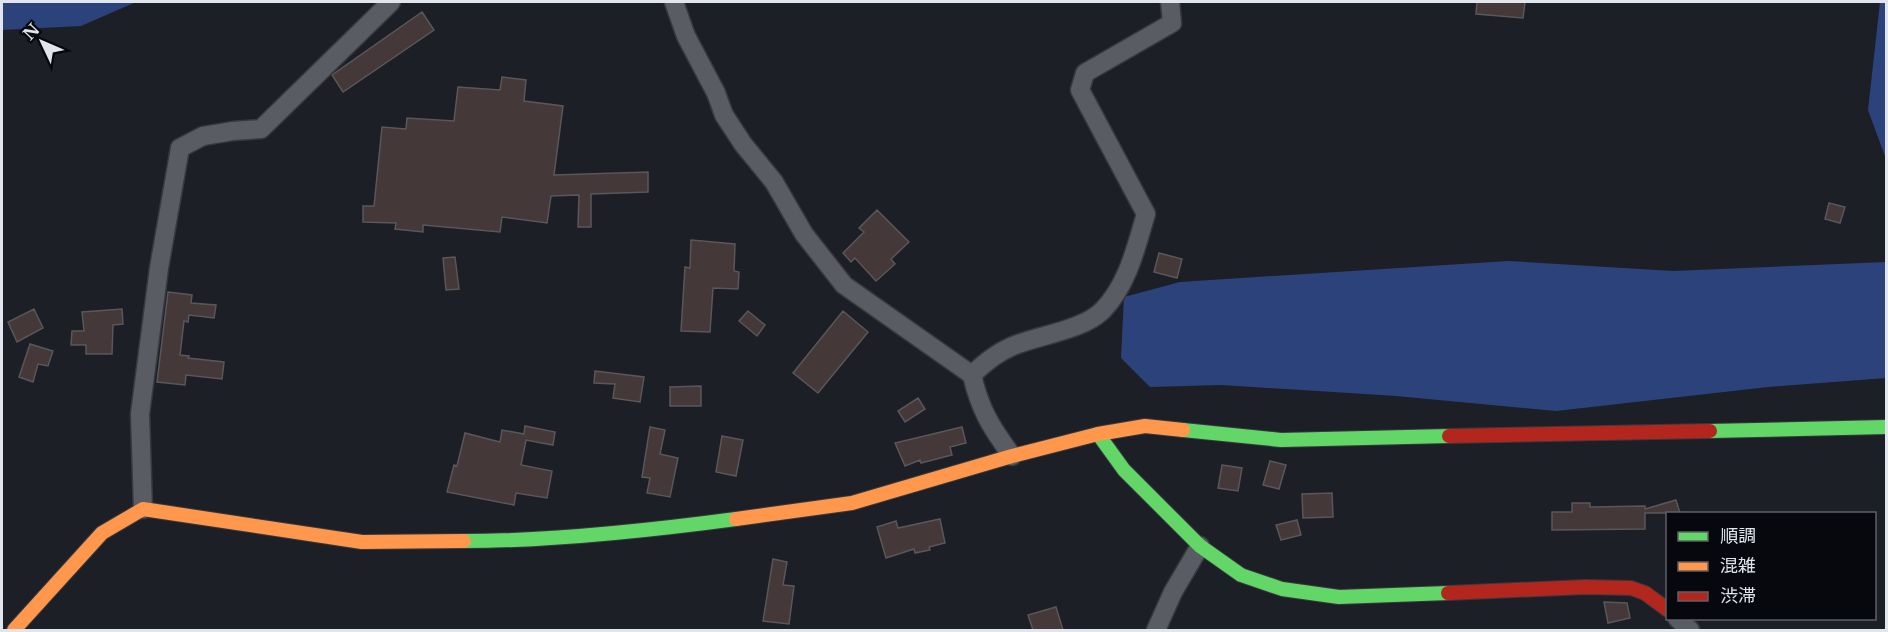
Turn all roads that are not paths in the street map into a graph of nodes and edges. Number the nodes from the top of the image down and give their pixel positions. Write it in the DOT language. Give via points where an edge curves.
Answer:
graph roads {
  1 [pos="391,2"];
  2 [pos="674,2"];
  3 [pos="1170,2"];
  4 [pos="972,375"];
  5 [pos="1887,427"];
  6 [pos="1098,434"];
  7 [pos="1012,456"];
  8 [pos="143,509"];
  9 [pos="1200,546"];
  10 [pos="1666,608"];
  11 [pos="14,630"];
  12 [pos="1156,630"];
  1 -- 8 [label="street" via="261,129 203,136 180,148 140,414"];
  2 -- 4 [label="street" via="724,115 774,182 804,234 844,285"];
  3 -- 4 [label="street" via="1172,23 1085,73 1080,90 1146,214 1128,274 1103,311 1073,328 1016,344"];
  4 -- 7 [label="street" via="988,423"];
  5 -- 6 [label="street" via="1281,440 1145,426"];
  6 -- 7 [label="street"];
  6 -- 9 [label="street" via="1124,470"];
  7 -- 8 [label="street" via="852,503 689,525 518,541 362,542"];
  8 -- 11 [label="street" via="102,534"];
  9 -- 10 [label="street" via="1241,575 1312,595 1631,588"];
  9 -- 12 [label="street"];
}
